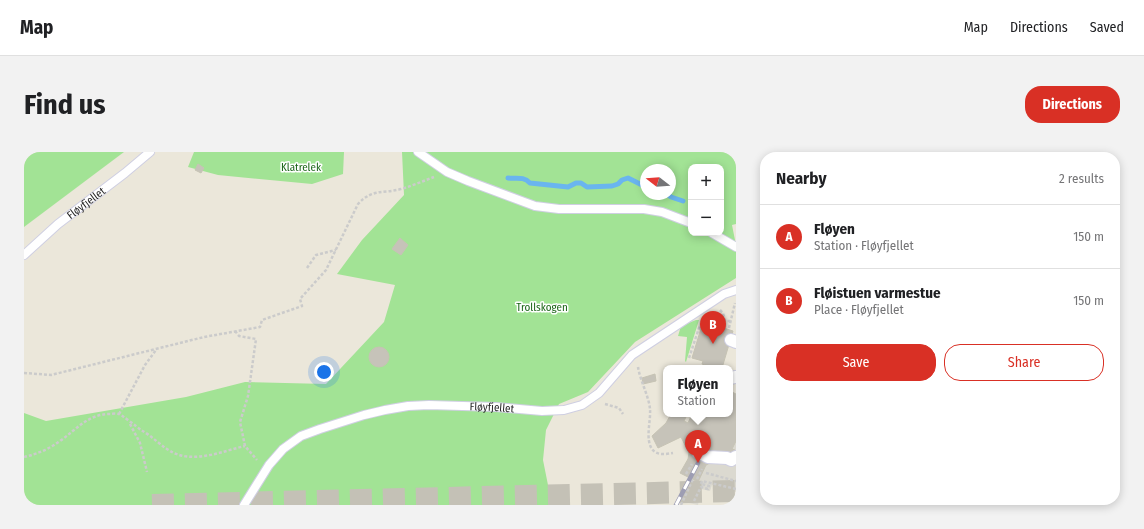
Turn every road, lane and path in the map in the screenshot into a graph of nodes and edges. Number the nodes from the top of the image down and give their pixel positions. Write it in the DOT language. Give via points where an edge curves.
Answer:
graph roads {
  1 [pos="150,152"];
  2 [pos="418,152"];
  3 [pos="447,172"];
  4 [pos="688,222"];
  5 [pos="717,236"];
  6 [pos="736,247"];
  7 [pos="337,250"];
  8 [pos="24,255"];
  9 [pos="307,268"];
  10 [pos="736,290"];
  11 [pos="730,302"];
  12 [pos="724,305"];
  13 [pos="698,311"];
  14 [pos="731,321"];
  15 [pos="729,328"];
  16 [pos="235,331"];
  17 [pos="157,350"];
  18 [pos="632,355"];
  19 [pos="689,358"];
  20 [pos="24,373"];
  21 [pos="592,399"];
  22 [pos="119,414"];
  23 [pos="623,414"];
  24 [pos="130,423"];
  25 [pos="245,446"];
  26 [pos="698,452"];
  27 [pos="673,453"];
  28 [pos="24,457"];
  29 [pos="736,457"];
  30 [pos="266,471"];
  31 [pos="147,472"];
  32 [pos="706,473"];
  33 [pos="693,479"];
  34 [pos="736,481"];
  35 [pos="736,489"];
  36 [pos="694,501"];
  37 [pos="244,505"];
  38 [pos="681,505"];
  1 -- 8 [label="lane, Fløyfjellet" via="58,224"];
  2 -- 3 [label="lane"];
  3 -- 4 [label="lane" via="485,189 535,206 559,210 644,209 662,212"];
  3 -- 7 [label="path" via="400,189 372,193 364,197 358,204"];
  5 -- 6 [label="lane"];
  7 -- 9 [label="path" via="316,255"];
  7 -- 16 [label="path" via="326,270 300,299 302,306 262,320 260,327"];
  10 -- 13 [label="lane, Fløyfjellet" via="724,294"];
  11 -- 14 [label="path" via="735,304"];
  12 -- 14 [label="path" via="718,309 723,312 725,321"];
  13 -- 18 [label="lane, Fløyfjellet"];
  13 -- 19 [label="path" via="702,321"];
  14 -- 15 [label="path"];
  16 -- 17 [label="path"];
  16 -- 25 [label="path" via="239,336 256,339 248,396 240,422"];
  17 -- 20 [label="path" via="51,375"];
  17 -- 22 [label="path" via="145,366"];
  18 -- 21 [label="lane, Fløyfjellet"];
  18 -- 27 [label="path" via="637,362 650,407 651,448 658,454"];
  21 -- 23 [label="path" via="619,408"];
  21 -- 30 [label="lane, Fløyfjellet" via="564,410 429,405 385,410 301,436 283,448"];
  22 -- 24 [label="path"];
  22 -- 28 [label="path" via="102,414 90,418 60,441 43,451"];
  24 -- 25 [label="path" via="174,453 188,457 206,456"];
  24 -- 31 [label="path" via="140,443"];
  25 -- 30 [label="path"];
  26 -- 29 [label="street" via="708,457 730,460"];
  30 -- 37 [label="lane, Fløyfjellet"];
  32 -- 34 [label="path"];
  33 -- 38 [label="path"];
  35 -- 36 [label="path" via="702,480 701,484 709,486 708,489 701,487"];
}
